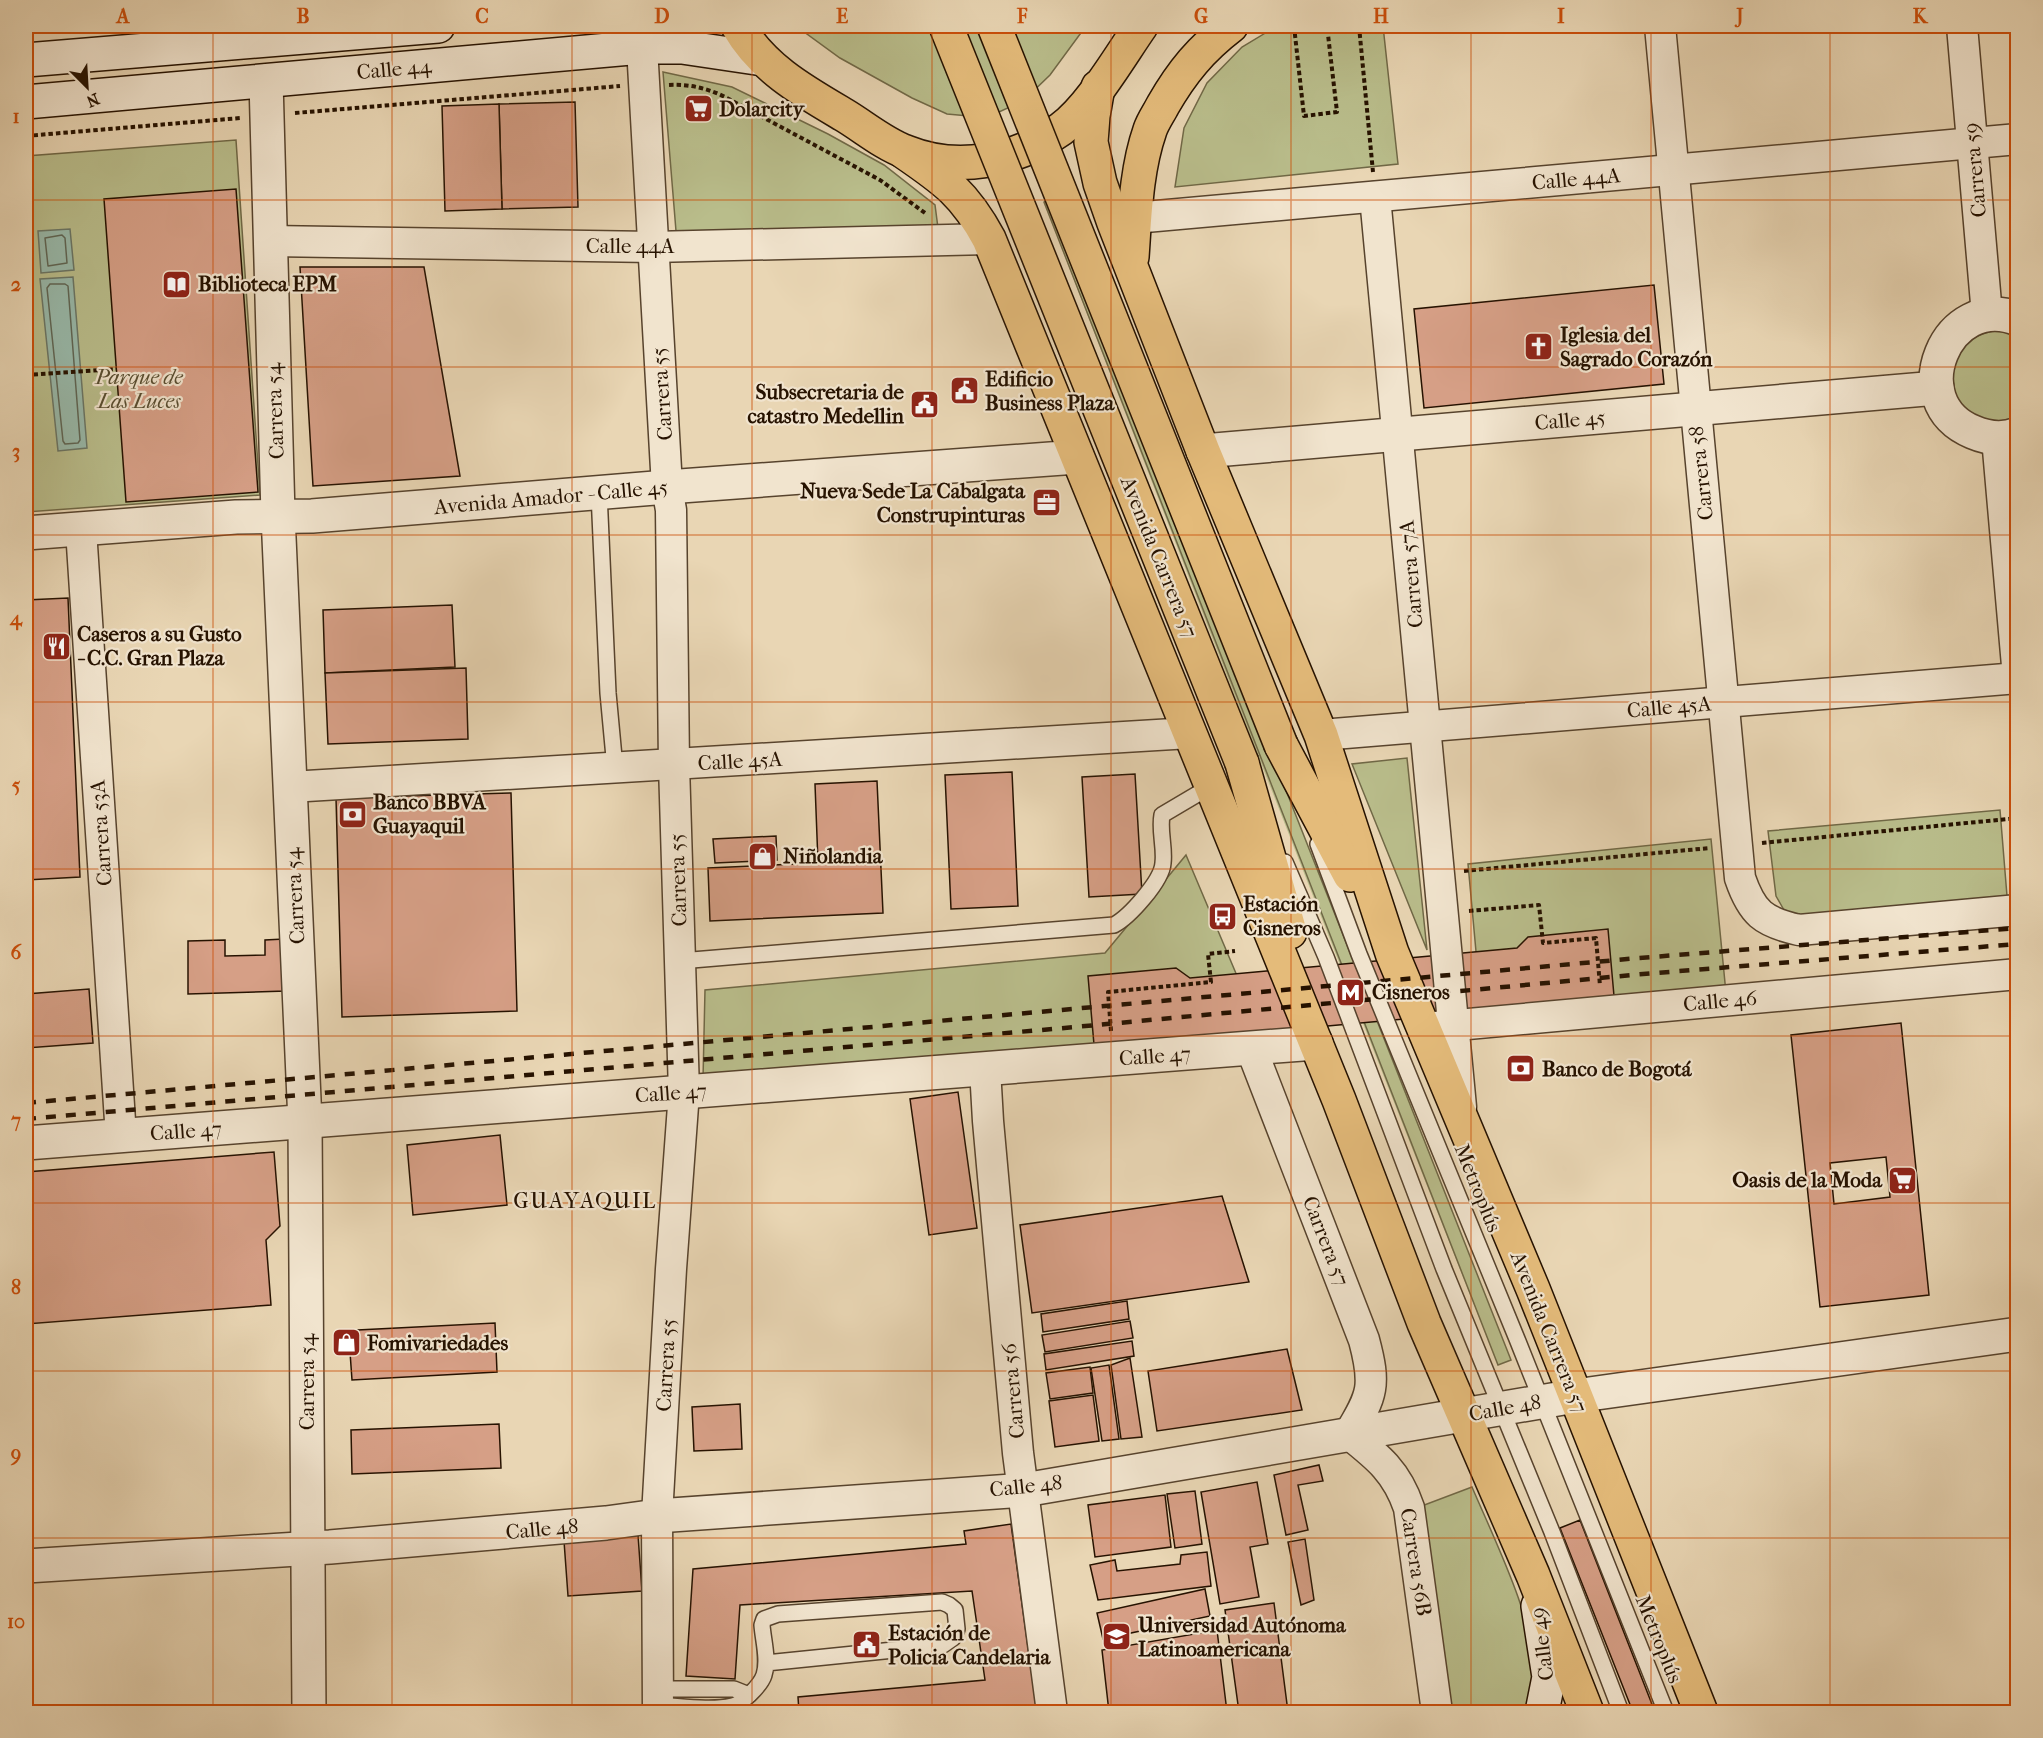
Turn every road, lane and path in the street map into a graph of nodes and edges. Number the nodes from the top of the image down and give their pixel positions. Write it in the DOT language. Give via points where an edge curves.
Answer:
graph roads {
  1 [pos="438,26"];
  2 [pos="946,26"];
  3 [pos="994,26"];
  4 [pos="1141,26"];
  5 [pos="1231,26"];
  6 [pos="1294,26"];
  7 [pos="1327,26"];
  8 [pos="1359,26"];
  9 [pos="1660,26"];
  10 [pos="1962,26"];
  11 [pos="738,27"];
  12 [pos="642,47"];
  13 [pos="763,59"];
  14 [pos="26,60"];
  15 [pos="266,81"];
  16 [pos="644,85"];
  17 [pos="1098,87"];
  18 [pos="26,102"];
  19 [pos="267,115"];
  20 [pos="26,136"];
  21 [pos="2018,139"];
  22 [pos="1972,143"];
  23 [pos="904,152"];
  24 [pos="1673,170"];
  25 [pos="1375,197"];
  26 [pos="926,213"];
  27 [pos="1134,218"];
  28 [pos="989,239"];
  29 [pos="270,242"];
  30 [pos="653,247"];
  31 [pos="1132,268"];
  32 [pos="2002,317"];
  33 [pos="117,369"];
  34 [pos="26,375"];
  35 [pos="1937,388"];
  36 [pos="1695,409"];
  37 [pos="1398,434"];
  38 [pos="2007,436"];
  39 [pos="1203,451"];
  40 [pos="1077,457"];
  41 [pos="667,487"];
  42 [pos="599,493"];
  43 [pos="278,515"];
  44 [pos="81,530"];
  45 [pos="26,533"];
  46 [pos="2018,678"];
  47 [pos="1723,702"];
  48 [pos="1425,726"];
  49 [pos="1190,734"];
  50 [pos="1321,735"];
  51 [pos="1281,745"];
  52 [pos="1242,763"];
  53 [pos="674,765"];
  54 [pos="615,768"];
  55 [pos="1211,786"];
  56 [pos="290,787"];
  57 [pos="2018,910"];
  58 [pos="1468,911"];
  59 [pos="1235,951"];
  60 [pos="1392,953"];
  61 [pos="680,961"];
  62 [pos="2018,974"];
  63 [pos="1601,990"];
  64 [pos="1438,1027"];
  65 [pos="1112,1035"];
  66 [pos="1316,1043"];
  67 [pos="1251,1048"];
  68 [pos="985,1069"];
  69 [pos="684,1092"];
  70 [pos="1339,1100"];
  71 [pos="305,1122"];
  72 [pos="121,1136"];
  73 [pos="26,1143"];
  74 [pos="2018,1334"];
  75 [pos="1575,1396"];
  76 [pos="1542,1401"];
  77 [pos="1501,1408"];
  78 [pos="1464,1415"];
  79 [pos="1349,1434"];
  80 [pos="1024,1490"];
  81 [pos="657,1516"];
  82 [pos="308,1548"];
  83 [pos="26,1566"];
  84 [pos="1533,1575"];
  85 [pos="766,1663"];
  86 [pos="658,1702"];
  87 [pos="309,1713"];
  88 [pos="1052,1713"];
  89 [pos="1437,1713"];
  90 [pos="1542,1713"];
  91 [pos="1587,1713"];
  92 [pos="1621,1713"];
  93 [pos="1666,1713"];
  94 [pos="1701,1713"];
  1 -- 14 [label="street, Calle 44"];
  2 -- 52 [label="main road, Avenida Carrera 57, bridge"];
  3 -- 51 [label="main road, Avenida Carrera 57, bridge"];
  4 -- 17 [label="main road"];
  5 -- 27 [label="main road" via="1211,40 1187,66 1150,128"];
  6 -- 7 [label="path" via="1304,116 1337,112"];
  8 -- 25 [label="path"];
  9 -- 24 [label="street, Carrera 58"];
  10 -- 22 [label="street, Carrera 59"];
  11 -- 13 [label="main road"];
  12 -- 13 [label="street, Calle 44" via="682,47"];
  12 -- 15 [label="street, Calle 44"];
  12 -- 16 [label="street, Carrera 55"];
  13 -- 23 [label="main road" via="795,86"];
  15 -- 18 [label="street, Calle 44"];
  15 -- 19 [label="street, Carrera 54"];
  16 -- 19 [label="path"];
  16 -- 26 [label="path" via="680,84 710,90 880,180"];
  16 -- 30 [label="street, Carrera 55"];
  17 -- 23 [label="main road" via="1061,129 1007,156 950,164"];
  17 -- 31 [label="main road, Avenida Carrera 57" via="1091,142 1100,183"];
  19 -- 20 [label="path"];
  19 -- 29 [label="street, Carrera 54"];
  21 -- 22 [label="street, Calle 44A"];
  22 -- 24 [label="street, Calle 44A"];
  22 -- 32 [label="street, Carrera 59"];
  23 -- 28 [label="main road, Avenida Carrera 57" via="957,191"];
  24 -- 25 [label="street, Calle 44A"];
  24 -- 36 [label="street, Carrera 58"];
  25 -- 27 [label="street, Calle 44A"];
  25 -- 37 [label="street, Carrera 57A"];
  27 -- 31 [label="main road"];
  28 -- 30 [label="street, Calle 44A"];
  28 -- 40 [label="main road, Avenida Carrera 57"];
  29 -- 30 [label="street, Calle 44A"];
  29 -- 43 [label="street, Carrera 54"];
  30 -- 41 [label="street, Carrera 55"];
  31 -- 39 [label="main road, Avenida Carrera 57"];
  32 -- 35 [label="street" via="1973,320 1947,340 1939,355"];
  33 -- 34 [label="path"];
  35 -- 36 [label="street, Calle 45"];
  35 -- 38 [label="street" via="1952,419 1974,432"];
  36 -- 37 [label="street, Calle 45"];
  36 -- 47 [label="street, Carrera 58"];
  37 -- 39 [label="street, Calle 45"];
  37 -- 48 [label="street, Carrera 57A"];
  38 -- 46 [label="street"];
  39 -- 50 [label="main road, Avenida Carrera 57"];
  40 -- 41 [label="street, Avenida Amador - Calle 45"];
  40 -- 49 [label="main road, Avenida Carrera 57"];
  41 -- 42 [label="street, Avenida Amador - Calle 45"];
  41 -- 53 [label="street, Carrera 55" via="671,510"];
  42 -- 43 [label="street, Avenida Amador - Calle 45" via="312,516"];
  42 -- 54 [label="lane"];
  43 -- 44 [label="street, Avenida Amador - Calle 45"];
  43 -- 56 [label="street, Carrera 54"];
  44 -- 45 [label="street, Avenida Amador - Calle 45"];
  44 -- 72 [label="street, Carrera 53A"];
  46 -- 47 [label="street, Calle 45A"];
  47 -- 48 [label="street, Calle 45A"];
  47 -- 57 [label="street, Carrera 58" via="1740,878 1748,900 1760,914 1777,925 1799,930"];
  48 -- 50 [label="street, Calle 45A"];
  48 -- 64 [label="street, Carrera 57A"];
  49 -- 53 [label="street, Calle 45A"];
  49 -- 55 [label="main road, Avenida Carrera 57"];
  50 -- 60 [label="main road, Avenida Carrera 57"];
  51 -- 60 [label="main road, Avenida Carrera 57"];
  51 -- 76 [label="lane, Metroplús" via="1359,954"];
  52 -- 70 [label="main road, Avenida Carrera 57"];
  52 -- 77 [label="lane" via="1326,957"];
  53 -- 54 [label="street, Calle 45A"];
  53 -- 61 [label="street, Carrera 55"];
  54 -- 56 [label="street, Calle 45A"];
  55 -- 61 [label="lane" via="1162,815 1163,870 1129,913 1114,925"];
  55 -- 66 [label="main road, Avenida Carrera 57"];
  56 -- 71 [label="street, Carrera 54"];
  58 -- 63 [label="path" via="1539,905 1543,943 1596,938"];
  59 -- 65 [label="path" via="1208,954 1211,982 1108,992"];
  60 -- 64 [label="main road, Avenida Carrera 57"];
  61 -- 69 [label="street, Carrera 55"];
  62 -- 64 [label="street, Calle 46"];
  64 -- 75 [label="main road, Avenida Carrera 57" via="1462,1122"];
  66 -- 67 [label="street, Calle 47"];
  66 -- 70 [label="main road, Avenida Carrera 57"];
  67 -- 68 [label="street, Calle 47"];
  67 -- 79 [label="street, Carrera 57" via="1370,1362 1369,1396"];
  68 -- 69 [label="street, Calle 47"];
  68 -- 80 [label="street, Carrera 56"];
  69 -- 71 [label="street, Calle 47"];
  69 -- 81 [label="street, Carrera 55"];
  70 -- 78 [label="main road, Avenida Carrera 57" via="1424,1323"];
  71 -- 72 [label="street, Calle 47"];
  71 -- 82 [label="street, Carrera 54"];
  72 -- 73 [label="street, Calle 47"];
  74 -- 75 [label="street, Calle 48"];
  75 -- 76 [label="street, Calle 48"];
  75 -- 94 [label="main road, Avenida Carrera 57"];
  76 -- 77 [label="street, Calle 48"];
  76 -- 93 [label="lane, Metroplús"];
  77 -- 78 [label="street, Calle 48"];
  77 -- 92 [label="lane"];
  78 -- 79 [label="street, Calle 48"];
  78 -- 84 [label="main road, Avenida Carrera 57"];
  79 -- 80 [label="street, Calle 48"];
  79 -- 89 [label="street, Carrera 56B" via="1391,1471 1409,1508"];
  80 -- 81 [label="street, Calle 48"];
  80 -- 88 [label="street, Carrera 56"];
  81 -- 82 [label="street, Calle 48"];
  81 -- 86 [label="street, Carrera 55"];
  82 -- 83 [label="street, Calle 48"];
  82 -- 87 [label="street, Carrera 54"];
  84 -- 90 [label="street, Calle 49" via="1549,1677"];
  84 -- 91 [label="main road, Avenida Carrera 57"];
  85 -- 85 [label="lane" via="762,1625 764,1619 778,1614 942,1602 955,1610 957,1629 943,1645"];
  85 -- 86 [label="lane" via="758,1687 749,1695 734,1689"];
}
